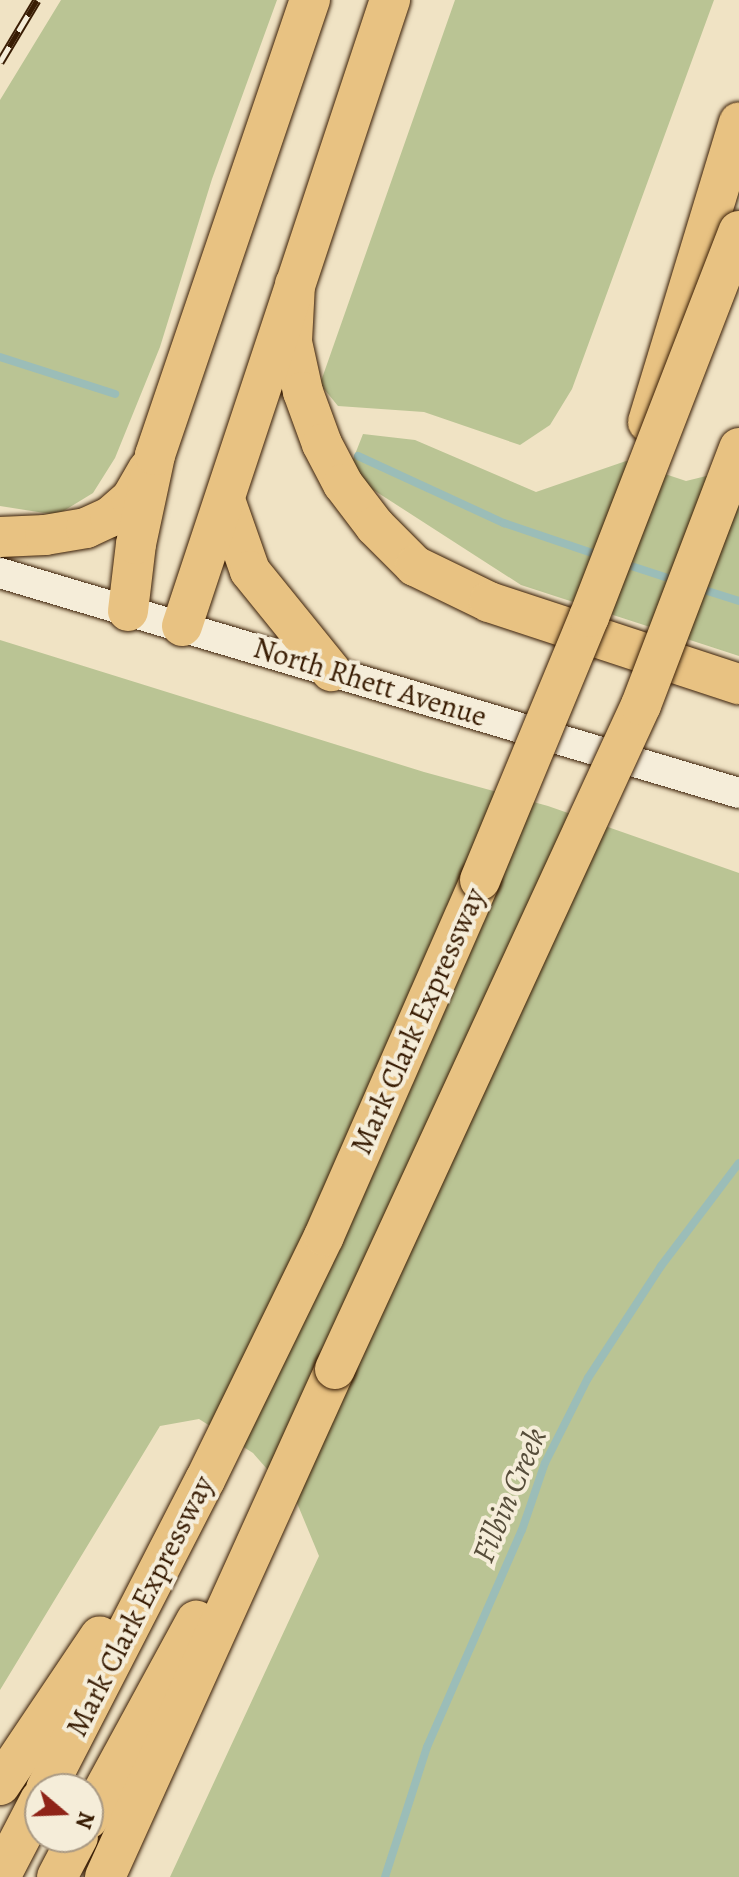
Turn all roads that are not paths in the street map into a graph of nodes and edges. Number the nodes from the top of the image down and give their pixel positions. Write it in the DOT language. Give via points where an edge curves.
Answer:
graph roads {
  1 [pos="310,0"];
  2 [pos="388,8"];
  3 [pos="739,123"];
  4 [pos="739,231"];
  5 [pos="295,284"];
  6 [pos="739,448"];
  7 [pos="155,455"];
  8 [pos="225,500"];
  9 [pos="0,537"];
  10 [pos="0,573"];
  11 [pos="128,611"];
  12 [pos="589,617"];
  13 [pos="182,626"];
  14 [pos="331,671"];
  15 [pos="739,684"];
  16 [pos="739,793"];
  17 [pos="335,1369"];
  18 [pos="205,1480"];
  19 [pos="54,1773"];
  20 [pos="0,1785"];
  21 [pos="104,1790"];
  22 [pos="24,1831"];
  23 [pos="70,1853"];
  24 [pos="0,1877"];
  25 [pos="57,1877"];
  26 [pos="105,1877"];
  1 -- 7 [label="highway"];
  2 -- 5 [label="highway"];
  3 -- 12 [label="highway, bridge"];
  4 -- 12 [label="highway, Mark Clark Expressway, bridge"];
  5 -- 8 [label="highway"];
  5 -- 15 [label="highway" via="292,342 322,444 343,484 375,526 415,566 489,602"];
  6 -- 17 [label="highway, Mark Clark Expressway, bridge" via="641,705"];
  7 -- 9 [label="highway" via="131,499 110,517 86,528"];
  7 -- 11 [label="highway"];
  8 -- 13 [label="highway"];
  8 -- 14 [label="highway" via="250,571"];
  10 -- 11 [label="main road, North Rhett Avenue"];
  11 -- 13 [label="main road, North Rhett Avenue"];
  12 -- 18 [label="highway, Mark Clark Expressway, bridge" via="324,1236"];
  13 -- 14 [label="main road, North Rhett Avenue"];
  14 -- 16 [label="main road, North Rhett Avenue"];
  17 -- 21 [label="highway, Mark Clark Expressway"];
  17 -- 26 [label="highway"];
  18 -- 19 [label="highway, Mark Clark Expressway"];
  18 -- 20 [label="highway"];
  22 -- 24 [label="highway"];
  23 -- 25 [label="highway"];
}
